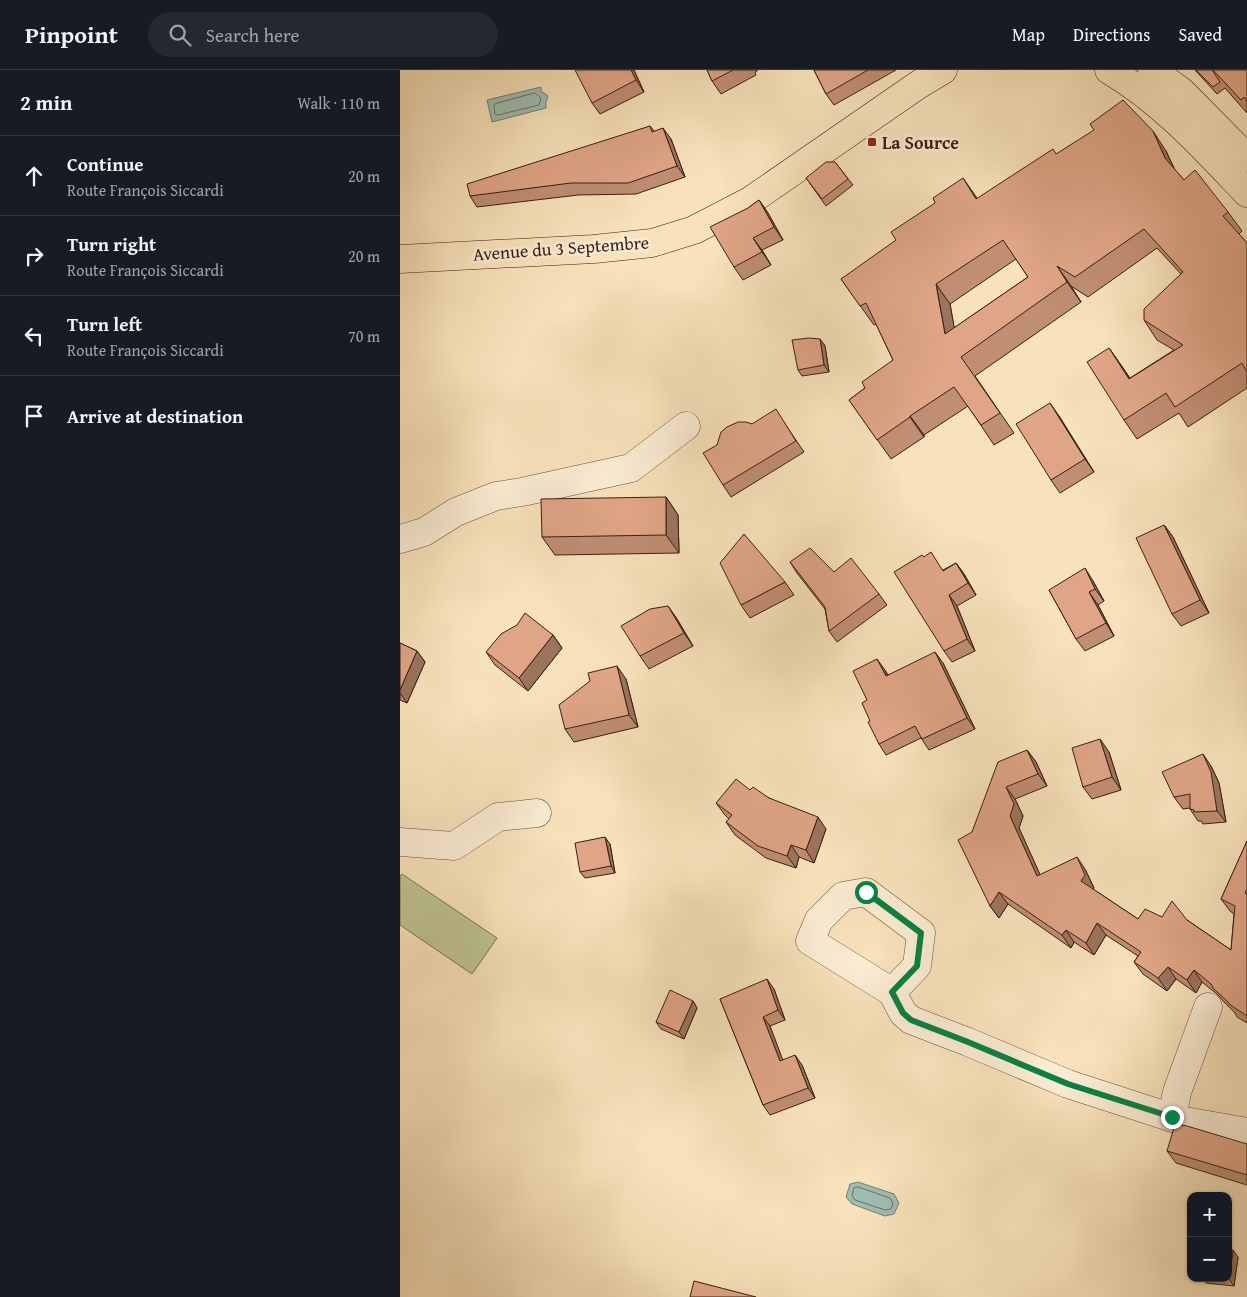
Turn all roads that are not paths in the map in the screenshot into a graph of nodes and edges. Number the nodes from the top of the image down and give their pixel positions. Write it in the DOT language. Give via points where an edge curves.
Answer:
graph roads {
  1 [pos="943,70"];
  2 [pos="1109,70"];
  3 [pos="1152,70"];
  4 [pos="1247,158"];
  5 [pos="1247,193"];
  6 [pos="400,258"];
  7 [pos="686,426"];
  8 [pos="400,538"];
  9 [pos="538,813"];
  10 [pos="400,842"];
  11 [pos="892,992"];
  12 [pos="1208,1007"];
  13 [pos="1172,1117"];
  14 [pos="1247,1132"];
  1 -- 6 [label="main road, Avenue du 3 Septembre" via="750,202 694,230 652,243"];
  2 -- 5 [label="main road" via="1161,106"];
  3 -- 4 [label="main road" via="1182,92"];
  7 -- 8 [label="street" via="631,468 496,496 456,512 424,532"];
  9 -- 10 [label="street" via="498,817 454,846"];
  11 -- 13 [label="street" via="903,1013 911,1020 1068,1084"];
  12 -- 13 [label="street" via="1177,1092"];
  13 -- 14 [label="street"];
}
